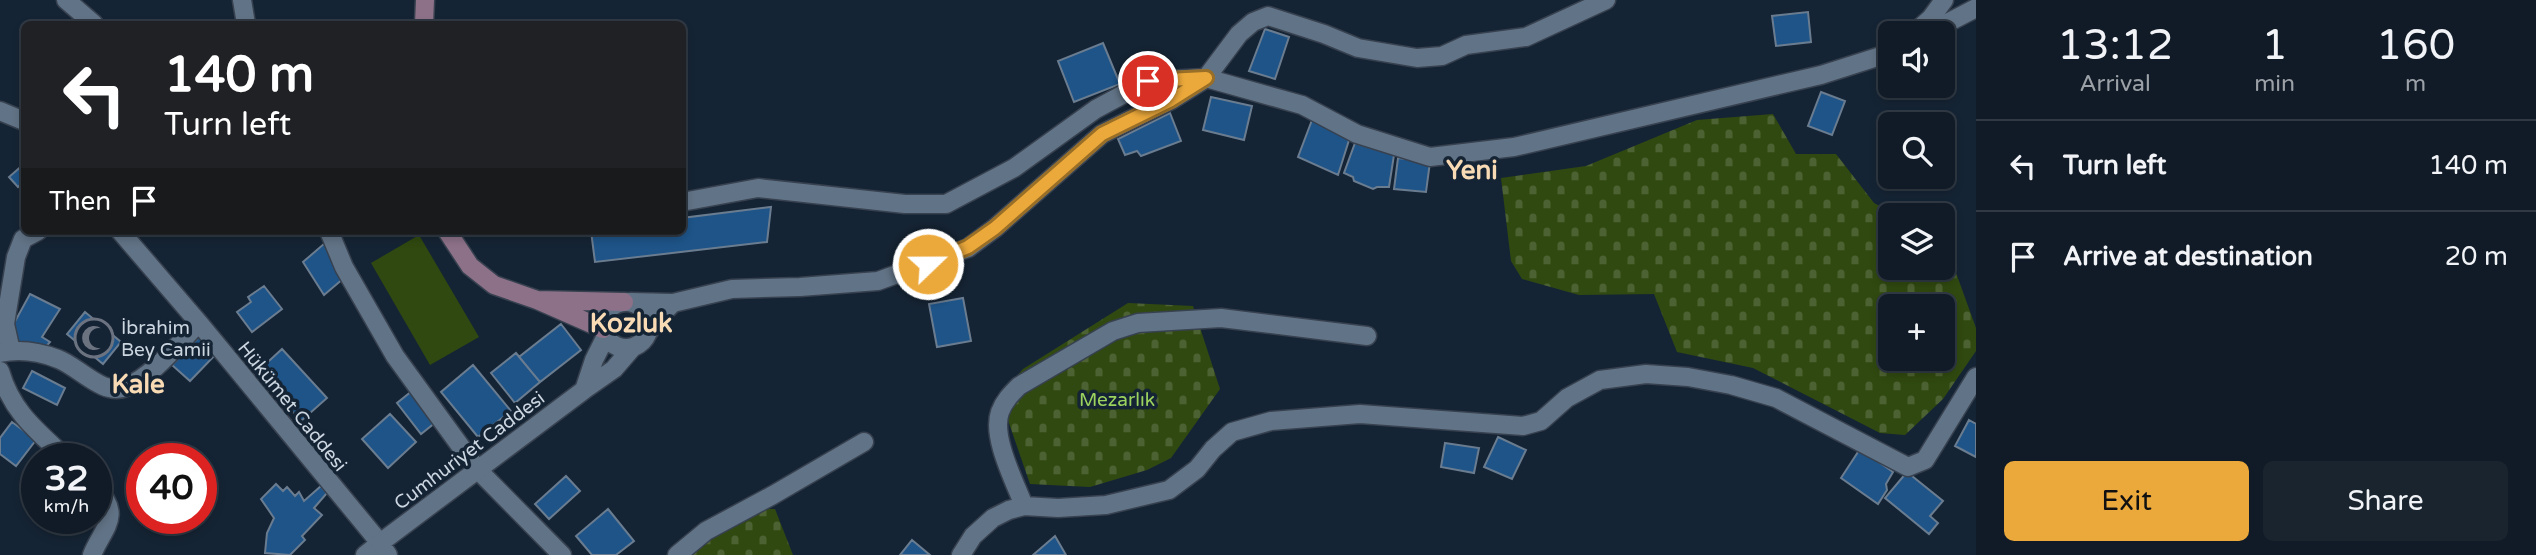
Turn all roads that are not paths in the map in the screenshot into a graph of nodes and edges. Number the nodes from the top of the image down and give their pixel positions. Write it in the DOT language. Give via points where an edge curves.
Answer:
graph roads {
  1 [pos="66,0"];
  2 [pos="242,0"];
  3 [pos="425,0"];
  4 [pos="1606,0"];
  5 [pos="1944,0"];
  6 [pos="1976,8"];
  7 [pos="90,21"];
  8 [pos="246,21"];
  9 [pos="424,21"];
  10 [pos="1928,21"];
  11 [pos="1951,21"];
  12 [pos="1878,57"];
  13 [pos="1206,78"];
  14 [pos="0,111"];
  15 [pos="21,120"];
  16 [pos="686,201"];
  17 [pos="30,235"];
  18 [pos="123,235"];
  19 [pos="331,235"];
  20 [pos="450,235"];
  21 [pos="537,300"];
  22 [pos="627,302"];
  23 [pos="674,303"];
  24 [pos="199,323"];
  25 [pos="649,331"];
  26 [pos="605,332"];
  27 [pos="1367,336"];
  28 [pos="633,347"];
  29 [pos="6,352"];
  30 [pos="0,371"];
  31 [pos="1976,377"];
  32 [pos="583,390"];
  33 [pos="864,442"];
  34 [pos="49,443"];
  35 [pos="477,469"];
  36 [pos="1024,506"];
  37 [pos="105,534"];
  38 [pos="384,549"];
  39 [pos="92,555"];
  40 [pos="365,555"];
  41 [pos="562,555"];
  42 [pos="677,555"];
  43 [pos="961,555"];
  1 -- 7 [label="street"];
  2 -- 8 [label="street"];
  3 -- 9 [label="main road"];
  4 -- 13 [label="street" via="1526,37 1417,58 1358,48 1268,16 1239,34"];
  5 -- 10 [label="street"];
  6 -- 11 [label="street"];
  12 -- 13 [label="street" via="1784,84 1514,147 1430,157 1357,134 1301,104"];
  13 -- 16 [label="street" via="1148,81 1096,109 1014,168 946,204 758,188"];
  13 -- 23 [label="street" via="1102,134 968,247 877,281 732,289"];
  14 -- 15 [label="street"];
  17 -- 29 [label="street" via="23,239 16,257 5,324"];
  18 -- 24 [label="street, Hükümet Caddesi"];
  19 -- 35 [label="street" via="395,356"];
  20 -- 21 [label="main road" via="470,266 494,285"];
  21 -- 22 [label="main road"];
  21 -- 26 [label="main road"];
  22 -- 23 [label="street"];
  22 -- 25 [label="street" via="638,304 648,316"];
  22 -- 26 [label="street" via="610,308"];
  23 -- 25 [label="street"];
  24 -- 29 [label="street" via="149,373 123,388 104,386 60,359 28,351"];
  24 -- 38 [label="street, Hükümet Caddesi"];
  25 -- 28 [label="street"];
  26 -- 28 [label="street" via="617,346"];
  26 -- 32 [label="street"];
  27 -- 36 [label="street" via="1221,318 1138,323 1113,331 1019,386 1007,398 998,422 1001,447"];
  28 -- 32 [label="street, Cumhuriyet Caddesi" via="614,369"];
  30 -- 34 [label="street" via="20,415"];
  31 -- 36 [label="street" via="1925,460 1908,467 1794,406 1754,391 1688,377 1636,375 1588,385 1541,421 1523,426 1360,414 1271,421 1232,432 1197,469 1169,490 1106,505"];
  32 -- 35 [label="street, Cumhuriyet Caddesi"];
  33 -- 42 [label="street" via="706,531"];
  35 -- 38 [label="street, Cumhuriyet Caddesi"];
  35 -- 41 [label="street"];
  36 -- 43 [label="street" via="993,518"];
  37 -- 39 [label="street"];
  38 -- 40 [label="street, Cumhuriyet Caddesi"];
}
